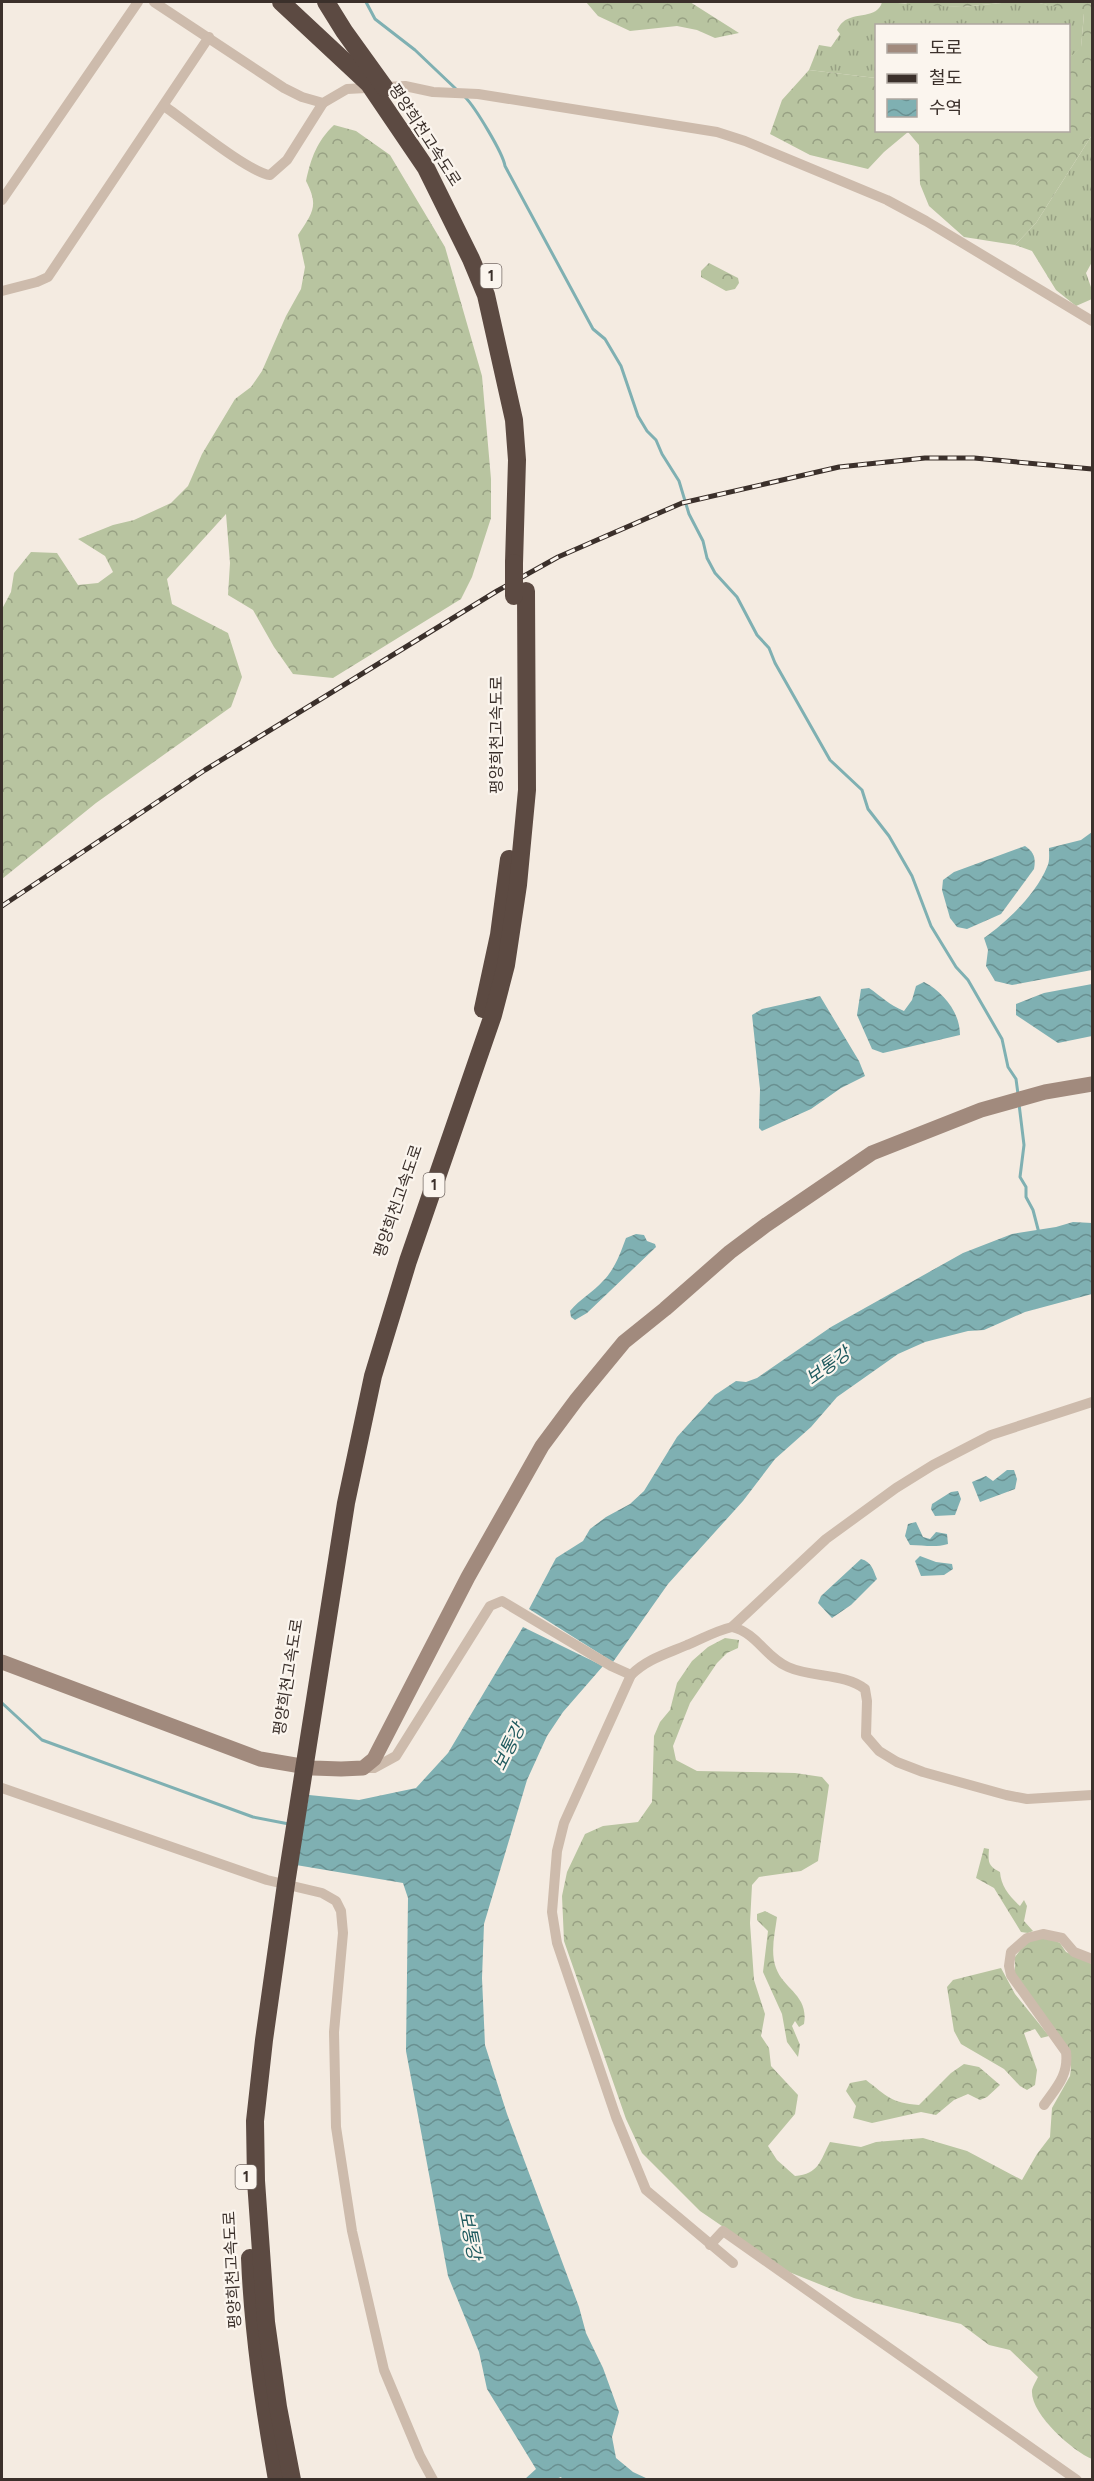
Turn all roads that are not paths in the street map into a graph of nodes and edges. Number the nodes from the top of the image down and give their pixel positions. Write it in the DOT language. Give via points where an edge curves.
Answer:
graph roads {
  1 [pos="138,2"];
  2 [pos="153,2"];
  3 [pos="281,2"];
  4 [pos="292,2"];
  5 [pos="315,2"];
  6 [pos="326,2"];
  7 [pos="344,31"];
  8 [pos="209,37"];
  9 [pos="324,41"];
  10 [pos="378,88"];
  11 [pos="322,103"];
  12 [pos="164,106"];
  13 [pos="2,200"];
  14 [pos="2,291"];
  15 [pos="1092,321"];
  16 [pos="1092,1084"];
  17 [pos="1092,1402"];
  18 [pos="732,1627"];
  19 [pos="2,1662"];
  20 [pos="631,1675"];
  21 [pos="363,1768"];
  22 [pos="298,1771"];
  23 [pos="2,1788"];
  24 [pos="1092,1795"];
  25 [pos="281,1879"];
  26 [pos="1092,1959"];
  27 [pos="1044,2105"];
  28 [pos="710,2245"];
  29 [pos="733,2263"];
  30 [pos="277,2480"];
  31 [pos="292,2480"];
  32 [pos="433,2480"];
  33 [pos="1077,2480"];
  1 -- 13 [label="street"];
  2 -- 8 [label="street"];
  3 -- 9 [label="highway, 평양희천고속도로 / 1"];
  4 -- 9 [label="highway"];
  5 -- 7 [label="highway"];
  6 -- 7 [label="highway, 평양희천고속도로 / 1"];
  7 -- 10 [label="highway, 평양희천고속도로 / 1"];
  8 -- 11 [label="street" via="285,88"];
  8 -- 12 [label="street"];
  9 -- 10 [label="highway, 평양희천고속도로 / 1"];
  10 -- 11 [label="street" via="347,89"];
  10 -- 15 [label="street" via="405,86 487,95 717,132 745,141 887,200"];
  10 -- 22 [label="highway, 평양희천고속도로 / 1, bridge" via="448,210 486,295 514,420 520,561 518,740 499,935 483,1010 362,1379 339,1490"];
  11 -- 12 [label="street" via="287,160 270,175 248,165"];
  12 -- 14 [label="street" via="48,277"];
  16 -- 21 [label="main road" via="981,1110 872,1153 730,1252 624,1342 542,1446 468,1577 374,1759"];
  17 -- 18 [label="street" via="991,1435 923,1470 826,1539"];
  18 -- 20 [label="street" via="652,1659"];
  18 -- 24 [label="street" via="756,1638 772,1657 788,1667 858,1683 865,1689 867,1701 866,1736 879,1751 897,1762 1027,1799"];
  19 -- 22 [label="main road" via="243,1754"];
  20 -- 21 [label="street" via="502,1601 490,1606 396,1756 375,1768"];
  20 -- 28 [label="street" via="564,1823 557,1851 552,1912 562,1959 616,2117 646,2190"];
  21 -- 22 [label="main road"];
  22 -- 25 [label="highway, 평양희천고속도로 / 1"];
  23 -- 25 [label="street"];
  25 -- 30 [label="highway, 평양희천고속도로 / 1" via="251,2054 245,2168 252,2314"];
  25 -- 31 [label="highway, 평양희천고속도로 / 1" via="255,2121 256,2181 267,2322"];
  25 -- 32 [label="street" via="329,1896 341,1911 342,1953 334,2032 336,2127 352,2231 384,2370"];
  26 -- 27 [label="street" via="1074,1952 1062,1938 1043,1934 1027,1938 1011,1952 1011,1976 1066,2052 1065,2075"];
  28 -- 29 [label="street"];
  28 -- 33 [label="street" via="723,2231"];
}
